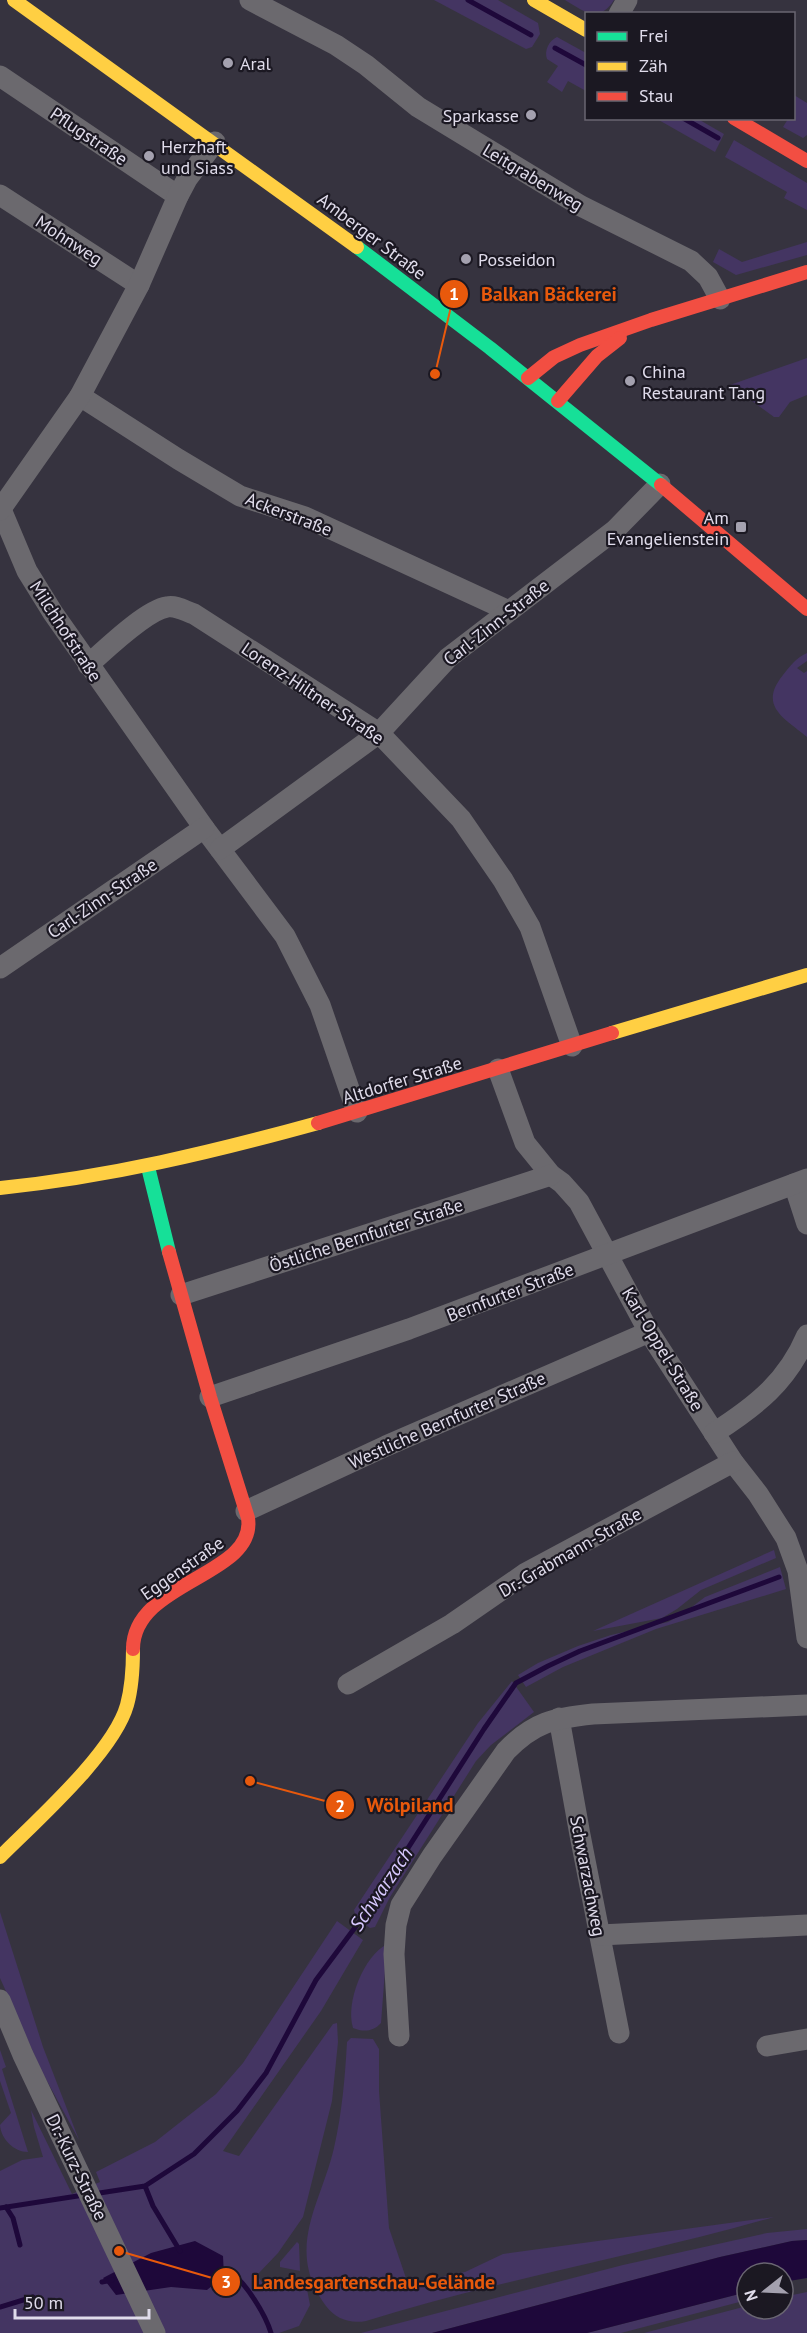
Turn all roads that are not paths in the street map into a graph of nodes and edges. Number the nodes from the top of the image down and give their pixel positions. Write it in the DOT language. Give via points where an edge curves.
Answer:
graph roads {
  1 [pos="14,0"];
  2 [pos="250,0"];
  3 [pos="534,0"];
  4 [pos="585,29"];
  5 [pos="0,76"];
  6 [pos="737,120"];
  7 [pos="215,142"];
  8 [pos="807,162"];
  9 [pos="0,195"];
  10 [pos="178,196"];
  11 [pos="807,272"];
  12 [pos="139,285"];
  13 [pos="720,298"];
  14 [pos="651,320"];
  15 [pos="528,378"];
  16 [pos="80,396"];
  17 [pos="558,401"];
  18 [pos="660,484"];
  19 [pos="0,509"];
  20 [pos="807,609"];
  21 [pos="509,611"];
  22 [pos="88,665"];
  23 [pos="379,733"];
  24 [pos="204,828"];
  25 [pos="220,849"];
  26 [pos="0,968"];
  27 [pos="807,975"];
  28 [pos="572,1046"];
  29 [pos="498,1069"];
  30 [pos="357,1112"];
  31 [pos="148,1167"];
  32 [pos="551,1174"];
  33 [pos="801,1181"];
  34 [pos="0,1188"];
  35 [pos="807,1224"];
  36 [pos="608,1255"];
  37 [pos="181,1295"];
  38 [pos="649,1332"];
  39 [pos="807,1335"];
  40 [pos="210,1397"];
  41 [pos="714,1433"];
  42 [pos="733,1462"];
  43 [pos="246,1511"];
  44 [pos="807,1638"];
  45 [pos="348,1684"];
  46 [pos="807,1705"];
  47 [pos="559,1718"];
  48 [pos="0,1857"];
  49 [pos="807,1925"];
  50 [pos="600,1935"];
  51 [pos="0,2000"];
  52 [pos="619,2033"];
  53 [pos="399,2036"];
  54 [pos="807,2039"];
  55 [pos="767,2046"];
  56 [pos="155,2333"];
  1 -- 7 [label="main road, Amberger Straße"];
  2 -- 13 [label="street, Leitgrabenweg" via="336,45 418,107 581,206 691,261"];
  3 -- 4 [label="main road"];
  5 -- 10 [label="street, Pflugstraße"];
  6 -- 8 [label="main road"];
  7 -- 10 [label="street, Milchhofstraße"];
  7 -- 15 [label="main road, Amberger Straße"];
  9 -- 12 [label="street, Mohnweg"];
  10 -- 12 [label="street, Milchhofstraße"];
  11 -- 13 [label="main road"];
  12 -- 16 [label="street, Milchhofstraße"];
  13 -- 14 [label="main road"];
  14 -- 15 [label="main road" via="562,352"];
  14 -- 17 [label="main road" via="602,351"];
  15 -- 17 [label="main road, Amberger Straße"];
  16 -- 19 [label="street, Milchhofstraße"];
  16 -- 21 [label="street, Ackerstraße" via="240,496 305,517"];
  17 -- 18 [label="main road, Amberger Straße"];
  18 -- 20 [label="main road, Amberger Straße"];
  18 -- 21 [label="street, Carl-Zinn-Straße" via="615,530"];
  19 -- 22 [label="street, Milchhofstraße" via="27,571"];
  21 -- 23 [label="street, Carl-Zinn-Straße" via="448,658"];
  22 -- 23 [label="street, Lorenz-Hiltner-Straße" via="151,613 169,606 178,608"];
  22 -- 24 [label="street, Milchhofstraße"];
  23 -- 25 [label="street, Carl-Zinn-Straße"];
  23 -- 28 [label="street, Lorenz-Hiltner-Straße" via="461,819 503,880 537,945"];
  24 -- 25 [label="street, Milchhofstraße"];
  24 -- 26 [label="street, Carl-Zinn-Straße"];
  25 -- 30 [label="street, Milchhofstraße" via="285,936 302,967 332,1037"];
  27 -- 28 [label="main road, Altdorfer Straße"];
  28 -- 29 [label="main road, Altdorfer Straße"];
  29 -- 30 [label="main road, Altdorfer Straße"];
  29 -- 32 [label="street, Karl-Oppel-Straße" via="525,1143"];
  30 -- 31 [label="main road, Altdorfer Straße"];
  31 -- 34 [label="main road, Altdorfer Straße" via="92,1178"];
  31 -- 37 [label="main road, Eggenstraße"];
  32 -- 36 [label="street, Karl-Oppel-Straße" via="579,1202"];
  32 -- 37 [label="street, Östliche Bernfurter Straße"];
  33 -- 35 [label="street"];
  33 -- 36 [label="street, Bernfurter Straße"];
  36 -- 38 [label="street, Karl-Oppel-Straße"];
  36 -- 40 [label="street, Bernfurter Straße"];
  37 -- 40 [label="main road, Eggenstraße"];
  38 -- 41 [label="street, Karl-Oppel-Straße"];
  38 -- 43 [label="street, Westliche Bernfurter Straße"];
  39 -- 41 [label="street" via="774,1388"];
  40 -- 43 [label="main road, Eggenstraße"];
  41 -- 42 [label="street, Karl-Oppel-Straße"];
  42 -- 44 [label="street, Karl-Oppel-Straße" via="775,1520 794,1555"];
  42 -- 45 [label="street, Dr.-Grabmann-Straße" via="526,1573 452,1624"];
  43 -- 48 [label="main road, Eggenstraße" via="249,1534 245,1544 164,1598 142,1618 133,1644 127,1706 116,1730 86,1769"];
  46 -- 47 [label="street"];
  47 -- 50 [label="street, Schwarzachweg"];
  47 -- 53 [label="street" via="522,1736 506,1751 401,1905 394,1954"];
  49 -- 50 [label="street"];
  50 -- 52 [label="street, Schwarzachweg"];
  51 -- 56 [label="street, Dr.-Kurz-Straße"];
  54 -- 55 [label="street"];
}
